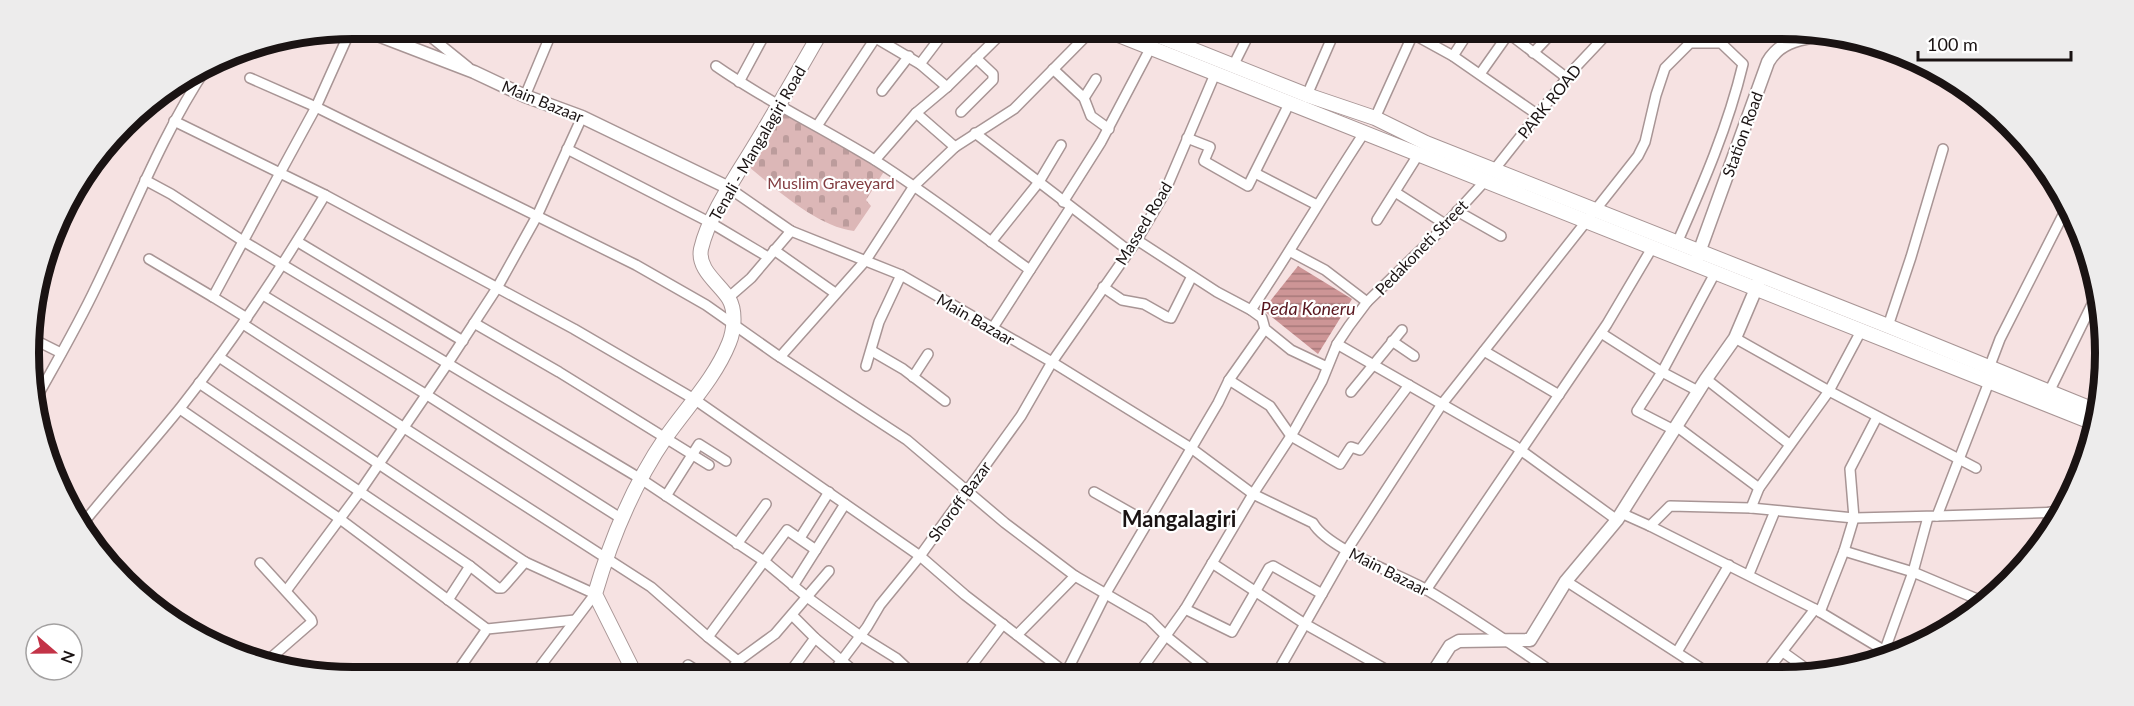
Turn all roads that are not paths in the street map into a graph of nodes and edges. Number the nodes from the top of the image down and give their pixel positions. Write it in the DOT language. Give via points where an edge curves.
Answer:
graph roads {
  1 [pos="346,39"];
  2 [pos="390,39"];
  3 [pos="433,39"];
  4 [pos="549,39"];
  5 [pos="760,39"];
  6 [pos="817,39"];
  7 [pos="875,39"];
  8 [pos="884,39"];
  9 [pos="939,39"];
  10 [pos="996,39"];
  11 [pos="1083,39"];
  12 [pos="1130,39"];
  13 [pos="1176,39"];
  14 [pos="1246,39"];
  15 [pos="1331,39"];
  16 [pos="1411,39"];
  17 [pos="1422,39"];
  18 [pos="1464,39"];
  19 [pos="1505,39"];
  20 [pos="1515,39"];
  21 [pos="1546,39"];
  22 [pos="1602,39"];
  23 [pos="1801,40"];
  24 [pos="1151,48"];
  25 [pos="1533,53"];
  26 [pos="909,56"];
  27 [pos="1453,56"];
  28 [pos="976,58"];
  29 [pos="920,64"];
  30 [pos="716,66"];
  31 [pos="1233,66"];
  32 [pos="1053,69"];
  33 [pos="474,72"];
  34 [pos="1215,74"];
  35 [pos="1480,74"];
  36 [pos="250,78"];
  37 [pos="1567,78"];
  38 [pos="199,80"];
  39 [pos="1096,80"];
  40 [pos="739,82"];
  41 [pos="947,87"];
  42 [pos="882,91"];
  43 [pos="1307,95"];
  44 [pos="525,96"];
  45 [pos="1084,98"];
  46 [pos="1289,104"];
  47 [pos="779,105"];
  48 [pos="316,107"];
  49 [pos="961,112"];
  50 [pos="916,113"];
  51 [pos="1538,115"];
  52 [pos="582,117"];
  53 [pos="1375,118"];
  54 [pos="174,121"];
  55 [pos="818,126"];
  56 [pos="1109,129"];
  57 [pos="975,133"];
  58 [pos="1364,134"];
  59 [pos="1187,138"];
  60 [pos="1060,145"];
  61 [pos="956,147"];
  62 [pos="567,149"];
  63 [pos="1943,149"];
  64 [pos="1418,155"];
  65 [pos="875,160"];
  66 [pos="1254,172"];
  67 [pos="280,173"];
  68 [pos="1489,176"];
  69 [pos="145,180"];
  70 [pos="1039,182"];
  71 [pos="914,186"];
  72 [pos="729,189"];
  73 [pos="1395,192"];
  74 [pos="325,195"];
  75 [pos="1067,205"];
  76 [pos="1317,205"];
  77 [pos="1457,211"];
  78 [pos="2063,214"];
  79 [pos="537,216"];
  80 [pos="1591,216"];
  81 [pos="1377,220"];
  82 [pos="711,223"];
  83 [pos="1445,224"];
  84 [pos="791,231"];
  85 [pos="1500,236"];
  86 [pos="1137,240"];
  87 [pos="243,241"];
  88 [pos="298,242"];
  89 [pos="991,242"];
  90 [pos="1677,243"];
  91 [pos="1652,248"];
  92 [pos="1129,251"];
  93 [pos="1291,252"];
  94 [pos="771,253"];
  95 [pos="1697,258"];
  96 [pos="149,259"];
  97 [pos="866,260"];
  98 [pos="284,264"];
  99 [pos="1030,270"];
  100 [pos="1715,273"];
  101 [pos="901,275"];
  102 [pos="1192,276"];
  103 [pos="1759,283"];
  104 [pos="1103,287"];
  105 [pos="496,288"];
  106 [pos="835,293"];
  107 [pos="263,295"];
  108 [pos="213,297"];
  109 [pos="728,298"];
  110 [pos="1367,302"];
  111 [pos="2091,306"];
  112 [pos="1251,310"];
  113 [pos="245,321"];
  114 [pos="474,323"];
  115 [pos="733,324"];
  116 [pos="1888,326"];
  117 [pos="993,329"];
  118 [pos="1265,329"];
  119 [pos="1402,330"];
  120 [pos="1861,331"];
  121 [pos="1601,333"];
  122 [pos="1735,338"];
  123 [pos="463,341"];
  124 [pos="1392,341"];
  125 [pos="40,342"];
  126 [pos="1337,344"];
  127 [pos="872,351"];
  128 [pos="1484,351"];
  129 [pos="61,352"];
  130 [pos="928,354"];
  131 [pos="1414,356"];
  132 [pos="219,357"];
  133 [pos="780,357"];
  134 [pos="1052,362"];
  135 [pos="448,363"];
  136 [pos="1373,364"];
  137 [pos="866,366"];
  138 [pos="1327,367"];
  139 [pos="1662,372"];
  140 [pos="1989,375"];
  141 [pos="913,377"];
  142 [pos="1706,379"];
  143 [pos="1229,380"];
  144 [pos="199,383"];
  145 [pos="1409,385"];
  146 [pos="41,389"];
  147 [pos="1829,391"];
  148 [pos="1351,392"];
  149 [pos="1698,392"];
  150 [pos="2049,392"];
  151 [pos="427,395"];
  152 [pos="1559,396"];
  153 [pos="694,399"];
  154 [pos="945,401"];
  155 [pos="1442,404"];
  156 [pos="2090,408"];
  157 [pos="180,409"];
  158 [pos="1877,417"];
  159 [pos="2087,420"];
  160 [pos="1675,428"];
  161 [pos="404,429"];
  162 [pos="1291,436"];
  163 [pos="666,437"];
  164 [pos="1789,444"];
  165 [pos="1191,448"];
  166 [pos="1521,451"];
  167 [pos="692,455"];
  168 [pos="1958,460"];
  169 [pos="726,461"];
  170 [pos="379,464"];
  171 [pos="710,465"];
  172 [pos="1976,468"];
  173 [pos="640,479"];
  174 [pos="1759,488"];
  175 [pos="967,491"];
  176 [pos="829,492"];
  177 [pos="1095,492"];
  178 [pos="359,493"];
  179 [pos="1253,494"];
  180 [pos="666,496"];
  181 [pos="766,504"];
  182 [pos="845,504"];
  183 [pos="1751,508"];
  184 [pos="1775,511"];
  185 [pos="2050,512"];
  186 [pos="1933,516"];
  187 [pos="2049,516"];
  188 [pos="1619,517"];
  189 [pos="86,518"];
  190 [pos="1854,518"];
  191 [pos="340,519"];
  192 [pos="622,519"];
  193 [pos="1147,522"];
  194 [pos="1650,526"];
  195 [pos="800,538"];
  196 [pos="737,544"];
  197 [pos="816,550"];
  198 [pos="1347,550"];
  199 [pos="1844,551"];
  200 [pos="920,556"];
  201 [pos="605,557"];
  202 [pos="525,561"];
  203 [pos="764,561"];
  204 [pos="260,563"];
  205 [pos="1212,563"];
  206 [pos="1729,565"];
  207 [pos="470,566"];
  208 [pos="829,571"];
  209 [pos="1913,572"];
  210 [pos="1749,574"];
  211 [pos="1075,576"];
  212 [pos="1566,581"];
  213 [pos="793,586"];
  214 [pos="1426,590"];
  215 [pos="286,591"];
  216 [pos="1255,591"];
  217 [pos="1106,593"];
  218 [pos="595,594"];
  219 [pos="1322,594"];
  220 [pos="807,597"];
  221 [pos="1976,599"];
  222 [pos="448,600"];
  223 [pos="1185,609"];
  224 [pos="1817,611"];
  225 [pos="792,615"];
  226 [pos="575,620"];
  227 [pos="1003,624"];
  228 [pos="1305,624"];
  229 [pos="487,629"];
  230 [pos="1017,635"];
  231 [pos="859,636"];
  232 [pos="1166,636"];
  233 [pos="708,638"];
  234 [pos="814,638"];
  235 [pos="1506,639"];
  236 [pos="1888,648"];
  237 [pos="1880,650"];
  238 [pos="1677,652"];
  239 [pos="1783,652"];
  240 [pos="273,656"];
  241 [pos="738,661"];
  242 [pos="841,662"];
  243 [pos="688,665"];
  244 [pos="1802,666"];
  245 [pos="460,667"];
  246 [pos="540,667"];
  247 [pos="632,667"];
  248 [pos="691,667"];
  249 [pos="733,667"];
  250 [pos="794,667"];
  251 [pos="837,667"];
  252 [pos="848,667"];
  253 [pos="906,667"];
  254 [pos="971,667"];
  255 [pos="1058,667"];
  256 [pos="1069,667"];
  257 [pos="1143,667"];
  258 [pos="1205,667"];
  259 [pos="1281,667"];
  260 [pos="1382,667"];
  261 [pos="1436,667"];
  262 [pos="1544,667"];
  263 [pos="1700,667"];
  264 [pos="1771,667"];
  1 -- 48 [label="street"];
  2 -- 33 [label="street, Main Bazaar"];
  3 -- 33 [label="street"];
  4 -- 44 [label="street"];
  5 -- 40 [label="street"];
  6 -- 47 [label="main road, Tenali - Mangalagiri Road"];
  7 -- 55 [label="street"];
  8 -- 26 [label="street"];
  9 -- 29 [label="street"];
  10 -- 28 [label="street"];
  11 -- 32 [label="street"];
  12 -- 24 [label="main road"];
  13 -- 31 [label="main road"];
  14 -- 31 [label="street"];
  15 -- 43 [label="street"];
  16 -- 53 [label="street"];
  17 -- 27 [label="street"];
  18 -- 27 [label="street"];
  19 -- 35 [label="street"];
  20 -- 25 [label="street"];
  21 -- 25 [label="street"];
  22 -- 37 [label="street, PARK ROAD"];
  23 -- 95 [label="street, Station Road" via="1785,44 1768,62"];
  24 -- 34 [label="main road"];
  24 -- 56 [label="street"];
  25 -- 37 [label="street"];
  26 -- 29 [label="street"];
  26 -- 42 [label="street"];
  27 -- 35 [label="street"];
  28 -- 41 [label="street"];
  28 -- 49 [label="street" via="993,74 993,80"];
  29 -- 41 [label="street"];
  30 -- 40 [label="street"];
  31 -- 43 [label="main road"];
  32 -- 45 [label="street"];
  32 -- 57 [label="street" via="1014,109"];
  33 -- 44 [label="street, Main Bazaar"];
  34 -- 46 [label="main road"];
  34 -- 59 [label="street, Massed Road"];
  35 -- 51 [label="street"];
  36 -- 48 [label="street"];
  37 -- 51 [label="street, PARK ROAD"];
  38 -- 54 [label="street"];
  39 -- 45 [label="street"];
  40 -- 47 [label="street"];
  41 -- 50 [label="street"];
  43 -- 53 [label="main road"];
  44 -- 52 [label="street, Main Bazaar"];
  45 -- 56 [label="street" via="1091,116"];
  46 -- 58 [label="main road"];
  46 -- 66 [label="street"];
  47 -- 55 [label="street"];
  47 -- 72 [label="main road, Tenali - Mangalagiri Road"];
  48 -- 67 [label="street"];
  48 -- 79 [label="street"];
  50 -- 61 [label="street"];
  50 -- 65 [label="street"];
  51 -- 68 [label="street, PARK ROAD"];
  52 -- 62 [label="street"];
  52 -- 72 [label="street, Main Bazaar"];
  53 -- 68 [label="main road"];
  54 -- 67 [label="street"];
  54 -- 69 [label="street"];
  55 -- 65 [label="street"];
  56 -- 75 [label="street"];
  57 -- 61 [label="street"];
  57 -- 70 [label="street"];
  58 -- 64 [label="main road"];
  58 -- 76 [label="street"];
  59 -- 66 [label="street" via="1209,147 1204,161 1248,186"];
  59 -- 86 [label="street, Massed Road" via="1163,196"];
  60 -- 70 [label="street"];
  61 -- 71 [label="street"];
  62 -- 79 [label="street"];
  62 -- 82 [label="street"];
  63 -- 116 [label="street"];
  64 -- 68 [label="main road"];
  64 -- 73 [label="street"];
  65 -- 71 [label="street"];
  66 -- 76 [label="street"];
  67 -- 74 [label="street"];
  67 -- 87 [label="street"];
  68 -- 77 [label="street, Pedakoneti Street"];
  68 -- 80 [label="main road"];
  69 -- 87 [label="street"];
  69 -- 129 [label="street"];
  70 -- 75 [label="street"];
  70 -- 89 [label="street"];
  71 -- 89 [label="street"];
  71 -- 97 [label="street"];
  72 -- 82 [label="main road, Tenali - Mangalagiri Road"];
  72 -- 84 [label="street, Main Bazaar"];
  73 -- 81 [label="street"];
  73 -- 83 [label="street"];
  74 -- 88 [label="street"];
  74 -- 105 [label="street"];
  75 -- 92 [label="street"];
  75 -- 99 [label="street"];
  76 -- 93 [label="street"];
  77 -- 83 [label="street, Pedakoneti Street"];
  77 -- 85 [label="street"];
  78 -- 140 [label="street" via="2014,311"];
  79 -- 105 [label="street"];
  79 -- 115 [label="street" via="636,265"];
  80 -- 90 [label="main road"];
  80 -- 90 [label="street" via="1641,149 1665,68 1690,44 1721,43 1743,64 1724,131"];
  80 -- 91 [label="main road"];
  80 -- 128 [label="street"];
  82 -- 94 [label="street"];
  82 -- 109 [label="main road, Tenali - Mangalagiri Road" via="701,258 709,276"];
  83 -- 110 [label="street, Pedakoneti Street"];
  84 -- 94 [label="street"];
  84 -- 97 [label="street, Main Bazaar"];
  86 -- 92 [label="street, Massed Road"];
  86 -- 102 [label="street"];
  87 -- 98 [label="street"];
  87 -- 108 [label="street"];
  88 -- 98 [label="street"];
  88 -- 123 [label="street"];
  89 -- 99 [label="street"];
  90 -- 95 [label="main road"];
  91 -- 95 [label="main road"];
  91 -- 121 [label="street"];
  92 -- 104 [label="street, Massed Road"];
  93 -- 110 [label="street, Pedakoneti Street" via="1325,270"];
  93 -- 112 [label="street"];
  94 -- 106 [label="street"];
  94 -- 109 [label="street"];
  95 -- 100 [label="main road"];
  95 -- 103 [label="main road"];
  96 -- 108 [label="street"];
  97 -- 101 [label="street, Main Bazaar"];
  97 -- 106 [label="street"];
  98 -- 107 [label="street"];
  98 -- 135 [label="street"];
  99 -- 117 [label="street"];
  100 -- 103 [label="main road"];
  100 -- 139 [label="street"];
  101 -- 117 [label="street, Main Bazaar"];
  101 -- 127 [label="street" via="879,322"];
  102 -- 104 [label="street" via="1171,318 1144,304 1122,300"];
  102 -- 112 [label="street"];
  103 -- 116 [label="main road"];
  103 -- 120 [label="main road"];
  103 -- 122 [label="street"];
  104 -- 134 [label="street, Massed Road"];
  105 -- 114 [label="street"];
  105 -- 153 [label="street"];
  106 -- 133 [label="street"];
  107 -- 113 [label="street"];
  107 -- 151 [label="street"];
  108 -- 113 [label="street"];
  109 -- 115 [label="main road, Tenali - Mangalagiri Road"];
  110 -- 126 [label="street"];
  111 -- 150 [label="street"];
  112 -- 118 [label="street" via="1262,318"];
  113 -- 132 [label="street"];
  113 -- 161 [label="street"];
  114 -- 123 [label="street"];
  114 -- 163 [label="street"];
  115 -- 133 [label="street"];
  115 -- 153 [label="main road, Tenali - Mangalagiri Road" via="730,342"];
  116 -- 140 [label="main road"];
  117 -- 134 [label="street, Main Bazaar"];
  118 -- 138 [label="street" via="1292,350"];
  118 -- 143 [label="street"];
  119 -- 124 [label="street"];
  120 -- 140 [label="main road"];
  120 -- 147 [label="street"];
  121 -- 139 [label="street"];
  121 -- 152 [label="street"];
  122 -- 142 [label="street"];
  122 -- 147 [label="street"];
  123 -- 135 [label="street"];
  124 -- 131 [label="street"];
  124 -- 136 [label="street"];
  125 -- 129 [label="street"];
  126 -- 136 [label="street"];
  126 -- 138 [label="street"];
  127 -- 137 [label="street"];
  127 -- 141 [label="street"];
  128 -- 152 [label="street"];
  128 -- 155 [label="street"];
  129 -- 146 [label="street"];
  130 -- 141 [label="street"];
  132 -- 144 [label="street"];
  132 -- 170 [label="street"];
  133 -- 175 [label="street" via="907,440"];
  134 -- 165 [label="street, Main Bazaar"];
  134 -- 175 [label="street, Shoroff Bazar" via="1021,416"];
  135 -- 151 [label="street"];
  135 -- 173 [label="street"];
  136 -- 145 [label="street"];
  136 -- 148 [label="street"];
  138 -- 162 [label="street"];
  139 -- 149 [label="street"];
  139 -- 160 [label="street" via="1637,411"];
  140 -- 150 [label="main road"];
  140 -- 159 [label="main road"];
  140 -- 168 [label="street"];
  141 -- 154 [label="street"];
  142 -- 149 [label="street"];
  142 -- 164 [label="street"];
  143 -- 162 [label="street" via="1270,406"];
  143 -- 165 [label="street"];
  144 -- 157 [label="street"];
  144 -- 178 [label="street"];
  145 -- 155 [label="street"];
  145 -- 162 [label="street" via="1360,450 1351,447 1340,464"];
  147 -- 158 [label="street"];
  147 -- 164 [label="street"];
  149 -- 160 [label="street"];
  150 -- 156 [label="main road"];
  151 -- 161 [label="street"];
  151 -- 192 [label="street"];
  152 -- 166 [label="street"];
  153 -- 163 [label="main road, Tenali - Mangalagiri Road"];
  153 -- 176 [label="street"];
  155 -- 166 [label="street"];
  155 -- 198 [label="street"];
  157 -- 189 [label="street"];
  157 -- 191 [label="street"];
  158 -- 168 [label="street"];
  158 -- 190 [label="street" via="1850,470"];
  160 -- 174 [label="street"];
  160 -- 188 [label="street"];
  161 -- 170 [label="street"];
  161 -- 201 [label="street"];
  162 -- 179 [label="street"];
  163 -- 167 [label="street"];
  163 -- 173 [label="main road, Tenali - Mangalagiri Road"];
  164 -- 174 [label="street"];
  165 -- 179 [label="street, Main Bazaar"];
  165 -- 193 [label="street"];
  166 -- 188 [label="street"];
  166 -- 214 [label="street"];
  167 -- 169 [label="street" via="699,444"];
  167 -- 171 [label="street"];
  167 -- 180 [label="street"];
  168 -- 172 [label="street"];
  168 -- 186 [label="street"];
  170 -- 178 [label="street"];
  170 -- 202 [label="street"];
  173 -- 180 [label="street"];
  173 -- 192 [label="main road, Tenali - Mangalagiri Road"];
  174 -- 183 [label="street"];
  175 -- 200 [label="street, Shoroff Bazar"];
  175 -- 211 [label="street"];
  176 -- 182 [label="street"];
  176 -- 195 [label="street"];
  177 -- 193 [label="street"];
  178 -- 191 [label="street"];
  178 -- 207 [label="street"];
  179 -- 198 [label="street, Main Bazaar" via="1313,523 1318,532"];
  179 -- 205 [label="street"];
  180 -- 196 [label="street"];
  181 -- 196 [label="street"];
  182 -- 197 [label="street"];
  182 -- 200 [label="street"];
  183 -- 184 [label="street"];
  183 -- 194 [label="street" via="1670,506"];
  184 -- 190 [label="street"];
  184 -- 210 [label="street"];
  185 -- 186 [label="street"];
  185 -- 187 [label="street"];
  186 -- 190 [label="street"];
  186 -- 209 [label="street"];
  188 -- 194 [label="street"];
  188 -- 212 [label="street"];
  190 -- 199 [label="street"];
  191 -- 215 [label="street"];
  191 -- 222 [label="street"];
  192 -- 201 [label="main road, Tenali - Mangalagiri Road"];
  193 -- 217 [label="street"];
  194 -- 206 [label="street"];
  195 -- 197 [label="street"];
  195 -- 203 [label="street" via="787,530"];
  196 -- 203 [label="street"];
  197 -- 213 [label="street"];
  198 -- 214 [label="street, Main Bazaar"];
  198 -- 219 [label="street"];
  199 -- 209 [label="street"];
  199 -- 224 [label="street"];
  200 -- 227 [label="street"];
  200 -- 231 [label="street, Shoroff Bazar"];
  201 -- 218 [label="main road, Tenali - Mangalagiri Road"];
  201 -- 233 [label="street" via="651,587"];
  202 -- 207 [label="street" via="502,588"];
  202 -- 218 [label="street"];
  203 -- 213 [label="street"];
  203 -- 233 [label="street"];
  204 -- 215 [label="street"];
  205 -- 216 [label="street"];
  205 -- 223 [label="street"];
  206 -- 210 [label="street"];
  206 -- 238 [label="street"];
  207 -- 222 [label="street"];
  208 -- 220 [label="street"];
  209 -- 221 [label="street"];
  209 -- 236 [label="street"];
  210 -- 224 [label="street"];
  211 -- 217 [label="street"];
  211 -- 230 [label="street"];
  212 -- 235 [label="street" via="1530,640"];
  212 -- 238 [label="street"];
  213 -- 220 [label="street"];
  214 -- 235 [label="street, Main Bazaar"];
  215 -- 240 [label="street" via="312,622"];
  216 -- 219 [label="street" via="1273,566"];
  216 -- 223 [label="street" via="1232,632"];
  216 -- 228 [label="street"];
  217 -- 232 [label="street" via="1149,619"];
  217 -- 256 [label="street"];
  218 -- 226 [label="street"];
  218 -- 247 [label="main road"];
  219 -- 228 [label="street"];
  220 -- 225 [label="street"];
  220 -- 231 [label="street"];
  222 -- 229 [label="street"];
  223 -- 232 [label="street"];
  224 -- 237 [label="street"];
  224 -- 239 [label="street"];
  225 -- 234 [label="street"];
  225 -- 241 [label="street" via="775,634"];
  226 -- 229 [label="street"];
  226 -- 246 [label="street"];
  227 -- 230 [label="street"];
  227 -- 254 [label="street"];
  228 -- 259 [label="street"];
  228 -- 260 [label="street"];
  229 -- 245 [label="street"];
  230 -- 255 [label="street"];
  231 -- 242 [label="street, Shoroff Bazar"];
  231 -- 253 [label="street"];
  232 -- 257 [label="street"];
  232 -- 258 [label="street"];
  233 -- 241 [label="street"];
  234 -- 242 [label="street"];
  234 -- 250 [label="street"];
  235 -- 261 [label="street" via="1455,643"];
  235 -- 262 [label="street, Main Bazaar"];
  238 -- 263 [label="street"];
  239 -- 244 [label="street"];
  239 -- 264 [label="street"];
  241 -- 249 [label="street"];
  242 -- 251 [label="street, Shoroff Bazar"];
  242 -- 252 [label="street"];
  243 -- 248 [label="street"];
}
